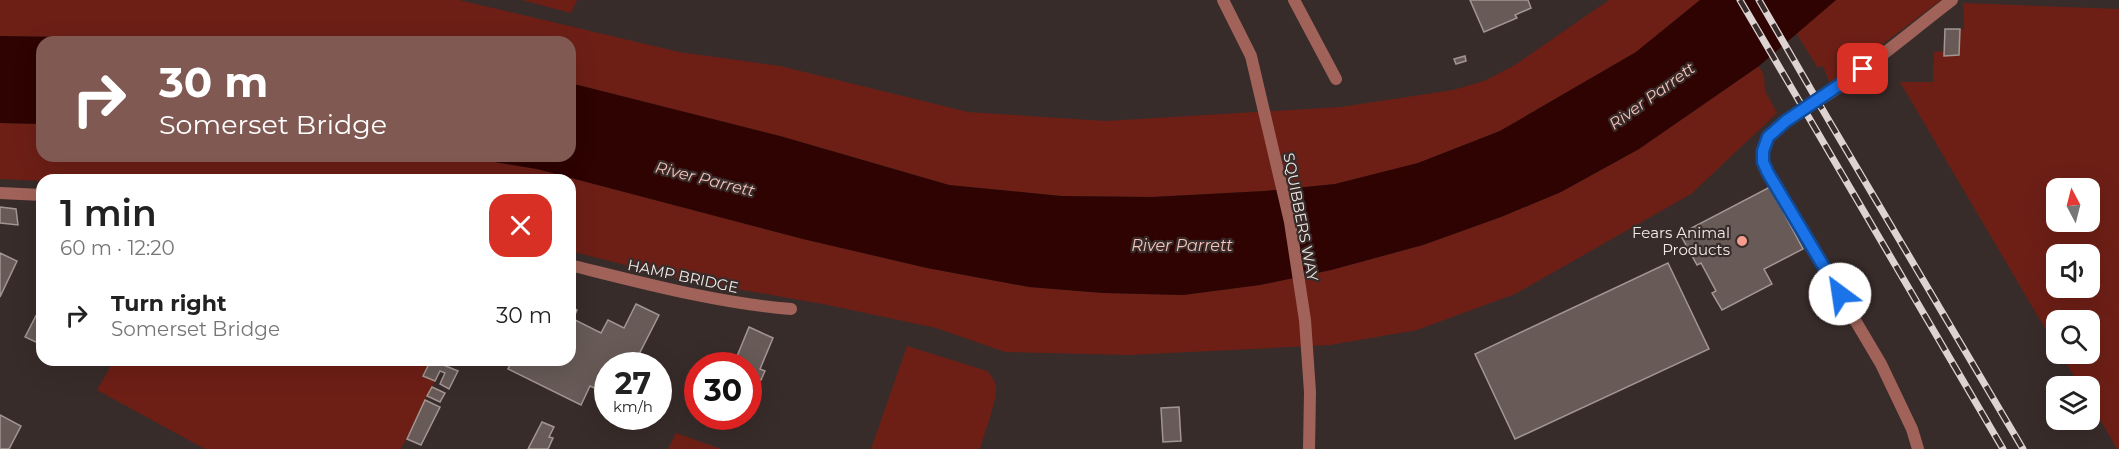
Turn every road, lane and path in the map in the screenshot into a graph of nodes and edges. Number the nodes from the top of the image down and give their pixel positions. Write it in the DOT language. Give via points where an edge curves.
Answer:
graph roads {
  1 [pos="1223,0"];
  2 [pos="1294,0"];
  3 [pos="1952,0"];
  4 [pos="1336,79"];
  5 [pos="0,193"];
  6 [pos="36,195"];
  7 [pos="576,266"];
  8 [pos="791,309"];
  9 [pos="1309,449"];
  10 [pos="1918,449"];
  1 -- 9 [label="street, SQUIBBERS WAY" via="1251,56 1290,222 1305,320"];
  2 -- 4 [label="street"];
  3 -- 10 [label="street" via="1833,91 1786,121 1768,137 1763,151 1763,162 1881,364"];
  5 -- 6 [label="street"];
  7 -- 8 [label="street, HAMP BRIDGE" via="679,291"];
}
